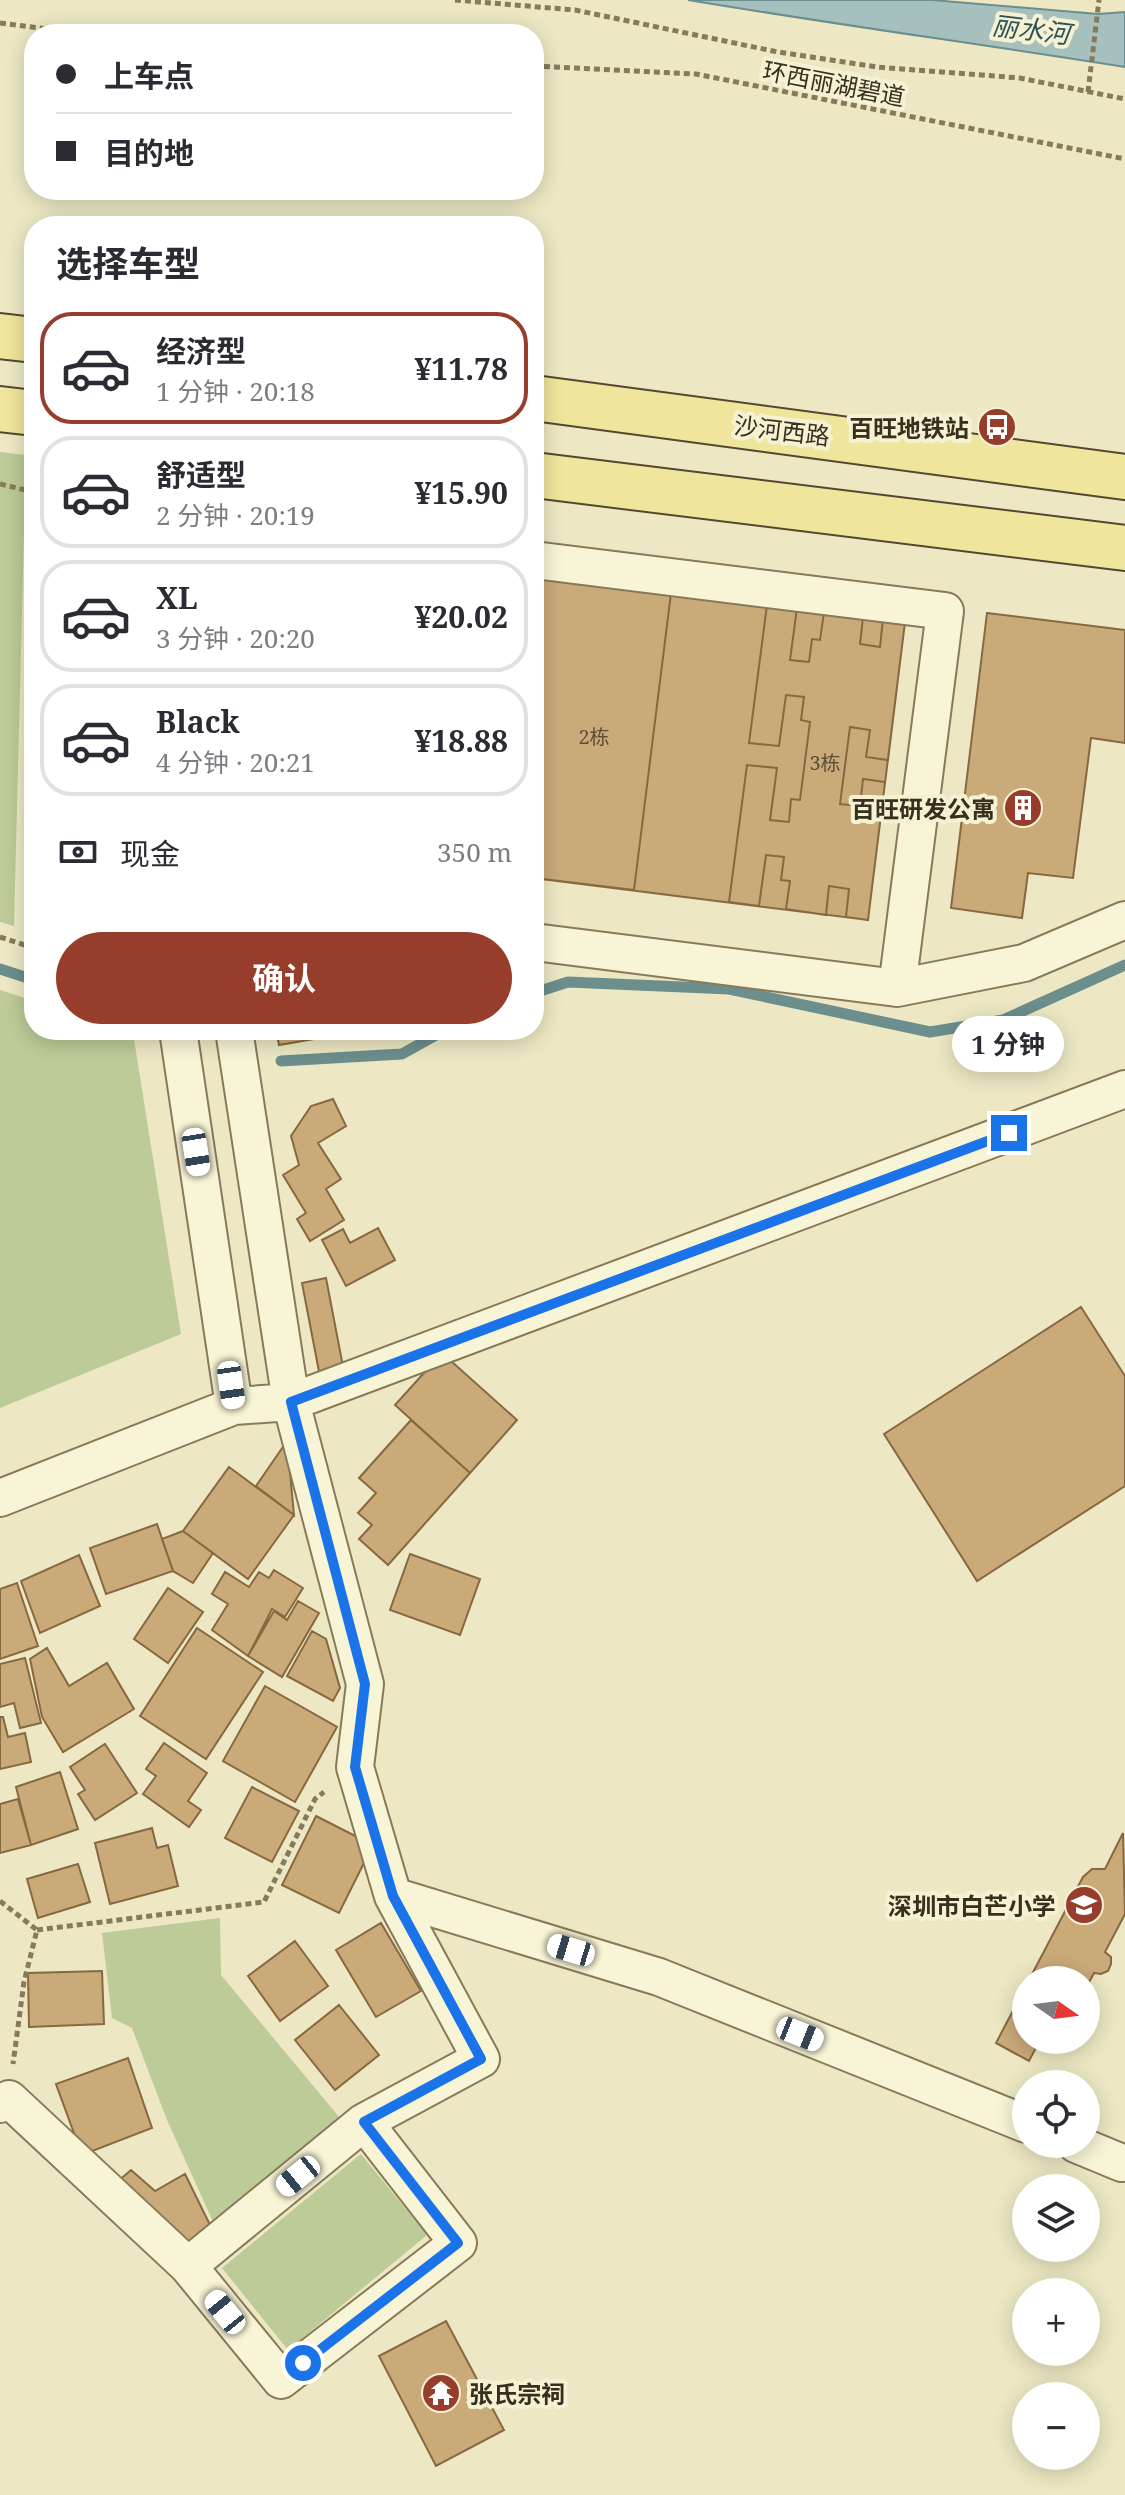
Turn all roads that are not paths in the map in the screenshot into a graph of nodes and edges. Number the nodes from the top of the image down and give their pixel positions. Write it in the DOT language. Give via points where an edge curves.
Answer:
graph roads {
  1 [pos="0,336"];
  2 [pos="24,339"];
  3 [pos="544,399"];
  4 [pos="0,409"];
  5 [pos="24,412"];
  6 [pos="544,476"];
  7 [pos="1125,477"];
  8 [pos="1125,548"];
  9 [pos="544,561"];
  10 [pos="1125,920"];
  11 [pos="544,943"];
  12 [pos="897,988"];
  13 [pos="179,1040"];
  14 [pos="236,1040"];
  15 [pos="1125,1089"];
  16 [pos="291,1402"];
  17 [pos="234,1406"];
  18 [pos="0,1498"];
  19 [pos="393,1896"];
  20 [pos="4,2101"];
  21 [pos="1012,2118"];
  22 [pos="364,2122"];
  23 [pos="1100,2154"];
  24 [pos="1122,2163"];
  25 [pos="188,2266"];
  1 -- 2 [label="main road"];
  3 -- 7 [label="main road, 沙河西路"];
  4 -- 5 [label="main road"];
  6 -- 8 [label="main road"];
  9 -- 12 [label="street" via="945,611"];
  10 -- 12 [label="street" via="1024,963"];
  11 -- 12 [label="street"];
  13 -- 17 [label="street"];
  14 -- 16 [label="street"];
  15 -- 16 [label="street"];
  16 -- 17 [label="street"];
  16 -- 19 [label="street" via="365,1684 355,1767"];
  17 -- 18 [label="street"];
  19 -- 21 [label="street" via="659,1977"];
  19 -- 22 [label="street" via="481,2059"];
  20 -- 25 [label="street"];
  22 -- 25 [label="street"];
  22 -- 25 [label="street" via="458,2243 281,2380"];
  23 -- 24 [label="street"];
}
